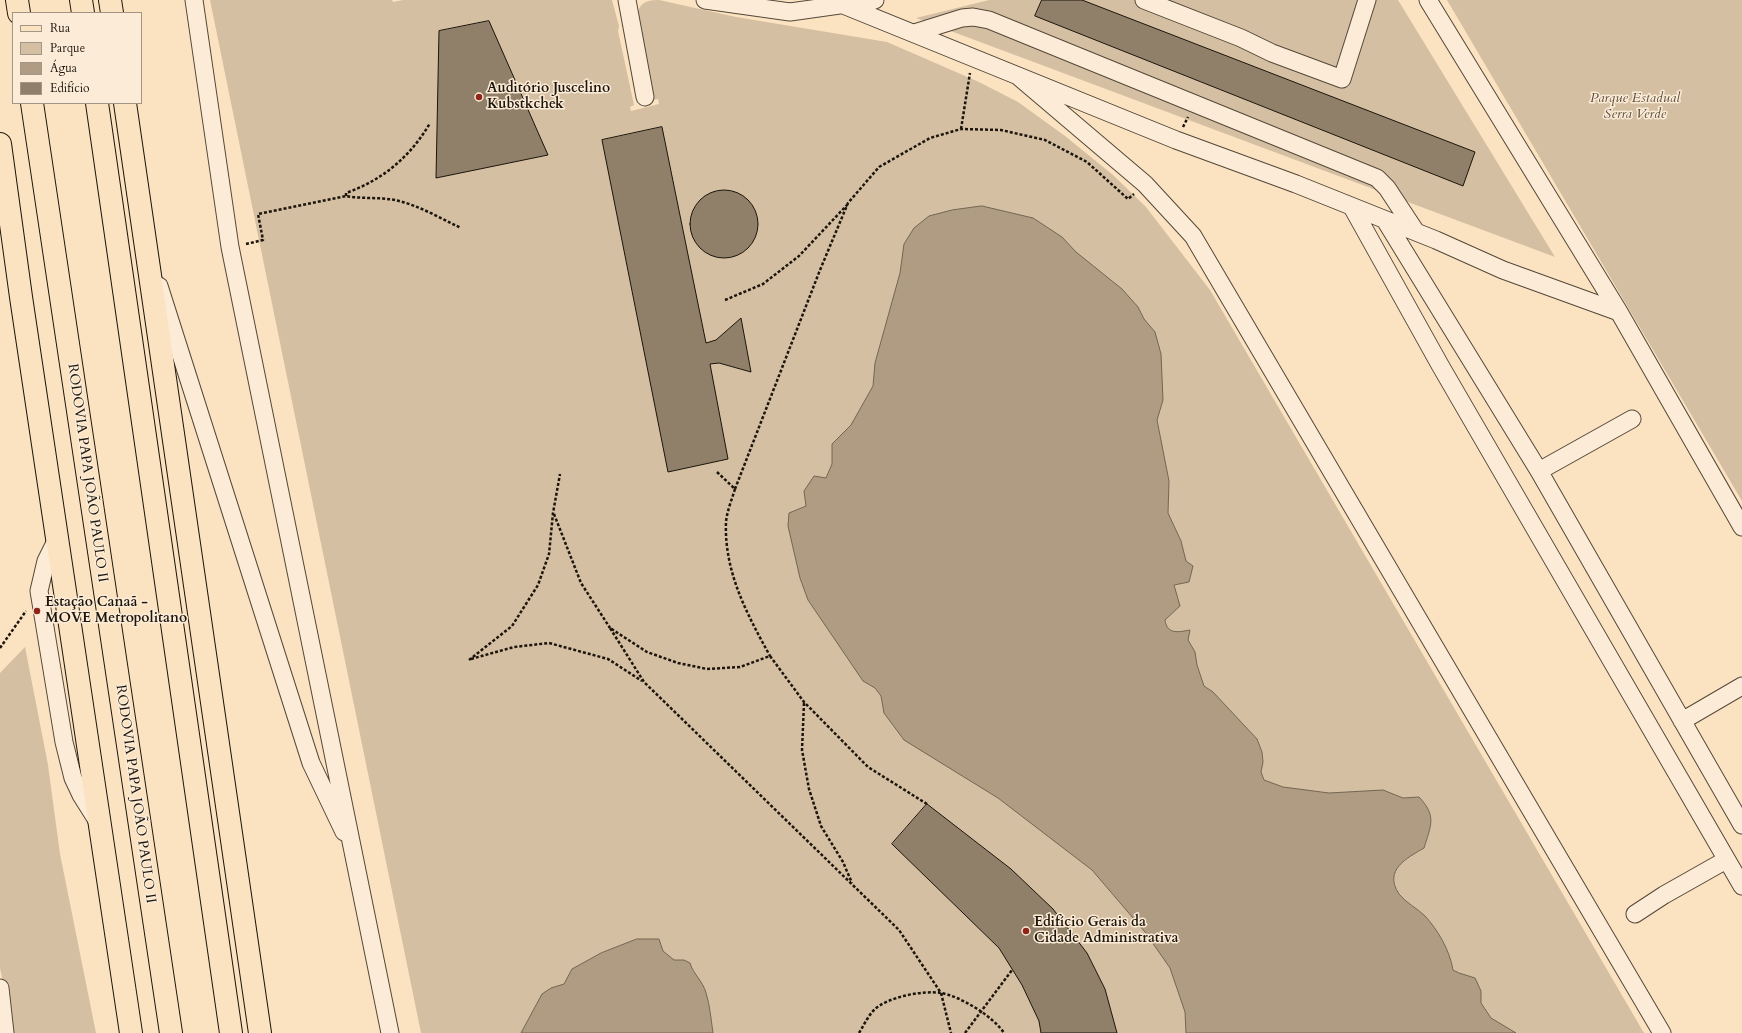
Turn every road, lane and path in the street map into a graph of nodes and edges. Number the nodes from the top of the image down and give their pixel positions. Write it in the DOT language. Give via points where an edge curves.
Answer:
graph roads {
  1 [pos="17,0"];
  2 [pos="81,0"];
  3 [pos="110,0"];
  4 [pos="194,0"];
  5 [pos="627,0"];
  6 [pos="705,0"];
  7 [pos="875,0"];
  8 [pos="1144,0"];
  9 [pos="1367,0"];
  10 [pos="1428,0"];
  11 [pos="838,2"];
  12 [pos="19,12"];
  13 [pos="83,12"];
  14 [pos="112,12"];
  15 [pos="914,33"];
  16 [pos="973,57"];
  17 [pos="1019,77"];
  18 [pos="645,97"];
  19 [pos="32,104"];
  20 [pos="97,104"];
  21 [pos="125,104"];
  22 [pos="1195,104"];
  23 [pos="430,122"];
  24 [pos="961,129"];
  25 [pos="1176,140"];
  26 [pos="0,144"];
  27 [pos="1101,174"];
  28 [pos="346,196"];
  29 [pos="848,203"];
  30 [pos="1352,207"];
  31 [pos="1385,220"];
  32 [pos="461,228"];
  33 [pos="1416,232"];
  34 [pos="146,243"];
  35 [pos="230,247"];
  36 [pos="725,300"];
  37 [pos="1619,312"];
  38 [pos="1632,418"];
  39 [pos="1539,471"];
  40 [pos="717,472"];
  41 [pos="560,474"];
  42 [pos="735,489"];
  43 [pos="553,513"];
  44 [pos="1742,527"];
  45 [pos="610,628"];
  46 [pos="770,656"];
  47 [pos="644,682"];
  48 [pos="1742,686"];
  49 [pos="804,702"];
  50 [pos="1682,721"];
  51 [pos="927,804"];
  52 [pos="1742,825"];
  53 [pos="355,856"];
  54 [pos="1726,860"];
  55 [pos="853,885"];
  56 [pos="1742,886"];
  57 [pos="1635,914"];
  58 [pos="1012,970"];
  59 [pos="0,988"];
  60 [pos="941,993"];
  61 [pos="982,1012"];
  62 [pos="5,1033"];
  63 [pos="131,1033"];
  64 [pos="171,1033"];
  65 [pos="231,1033"];
  66 [pos="260,1033"];
  67 [pos="390,1033"];
  68 [pos="860,1033"];
  69 [pos="951,1033"];
  70 [pos="965,1033"];
  71 [pos="1004,1033"];
  72 [pos="1662,1033"];
  1 -- 12 [label="main road"];
  2 -- 13 [label="main road"];
  3 -- 14 [label="main road"];
  4 -- 35 [label="street"];
  5 -- 18 [label="street"];
  6 -- 11 [label="street" via="790,12"];
  7 -- 11 [label="street"];
  8 -- 9 [label="street" via="1342,79"];
  10 -- 37 [label="street"];
  11 -- 15 [label="street"];
  15 -- 16 [label="street"];
  15 -- 22 [label="street" via="962,18 989,20"];
  16 -- 17 [label="street"];
  16 -- 24 [label="path"];
  17 -- 25 [label="street"];
  17 -- 72 [label="street" via="1145,184 1194,236"];
  19 -- 64 [label="main road, RODOVIA PAPA JOÃO PAULO II"];
  20 -- 65 [label="main road"];
  21 -- 34 [label="main road"];
  22 -- 25 [label="path"];
  22 -- 33 [label="street" via="1377,178 1387,188"];
  23 -- 28 [label="path" via="420,140 381,177 346,193"];
  24 -- 27 [label="path" via="1001,130 1045,140 1087,162"];
  24 -- 29 [label="path" via="930,138 879,167"];
  25 -- 30 [label="street"];
  26 -- 63 [label="main road"];
  28 -- 32 [label="path" via="396,200 425,210"];
  28 -- 35 [label="path" via="258,214 263,240"];
  29 -- 36 [label="path" via="799,256 763,284"];
  29 -- 42 [label="path"];
  30 -- 31 [label="street"];
  30 -- 54 [label="street" via="1448,379"];
  31 -- 33 [label="street"];
  31 -- 39 [label="street"];
  33 -- 37 [label="street" via="1503,270"];
  34 -- 53 [label="street" via="311,764"];
  34 -- 66 [label="main road"];
  35 -- 53 [label="street"];
  37 -- 44 [label="street"];
  38 -- 39 [label="street"];
  39 -- 50 [label="street"];
  40 -- 42 [label="path"];
  41 -- 43 [label="path"];
  42 -- 46 [label="path" via="726,521 729,566 748,616"];
  43 -- 45 [label="path" via="581,583"];
  43 -- 47 [label="path" via="549,554 538,585 512,626 469,660 514,647 550,643 608,659"];
  45 -- 46 [label="path" via="647,652 678,663 707,669 740,667"];
  45 -- 47 [label="path"];
  46 -- 49 [label="path"];
  47 -- 55 [label="path"];
  48 -- 50 [label="street"];
  49 -- 51 [label="path" via="868,767"];
  49 -- 55 [label="path" via="802,750 809,789 821,826 843,862"];
  50 -- 52 [label="street"];
  53 -- 67 [label="street"];
  54 -- 56 [label="street"];
  54 -- 57 [label="street"];
  55 -- 60 [label="path" via="899,930"];
  58 -- 61 [label="path"];
  59 -- 62 [label="street"];
  60 -- 61 [label="path"];
  60 -- 68 [label="path" via="891,998 875,1009"];
  60 -- 69 [label="path"];
  61 -- 70 [label="path"];
  61 -- 71 [label="path"];
}
